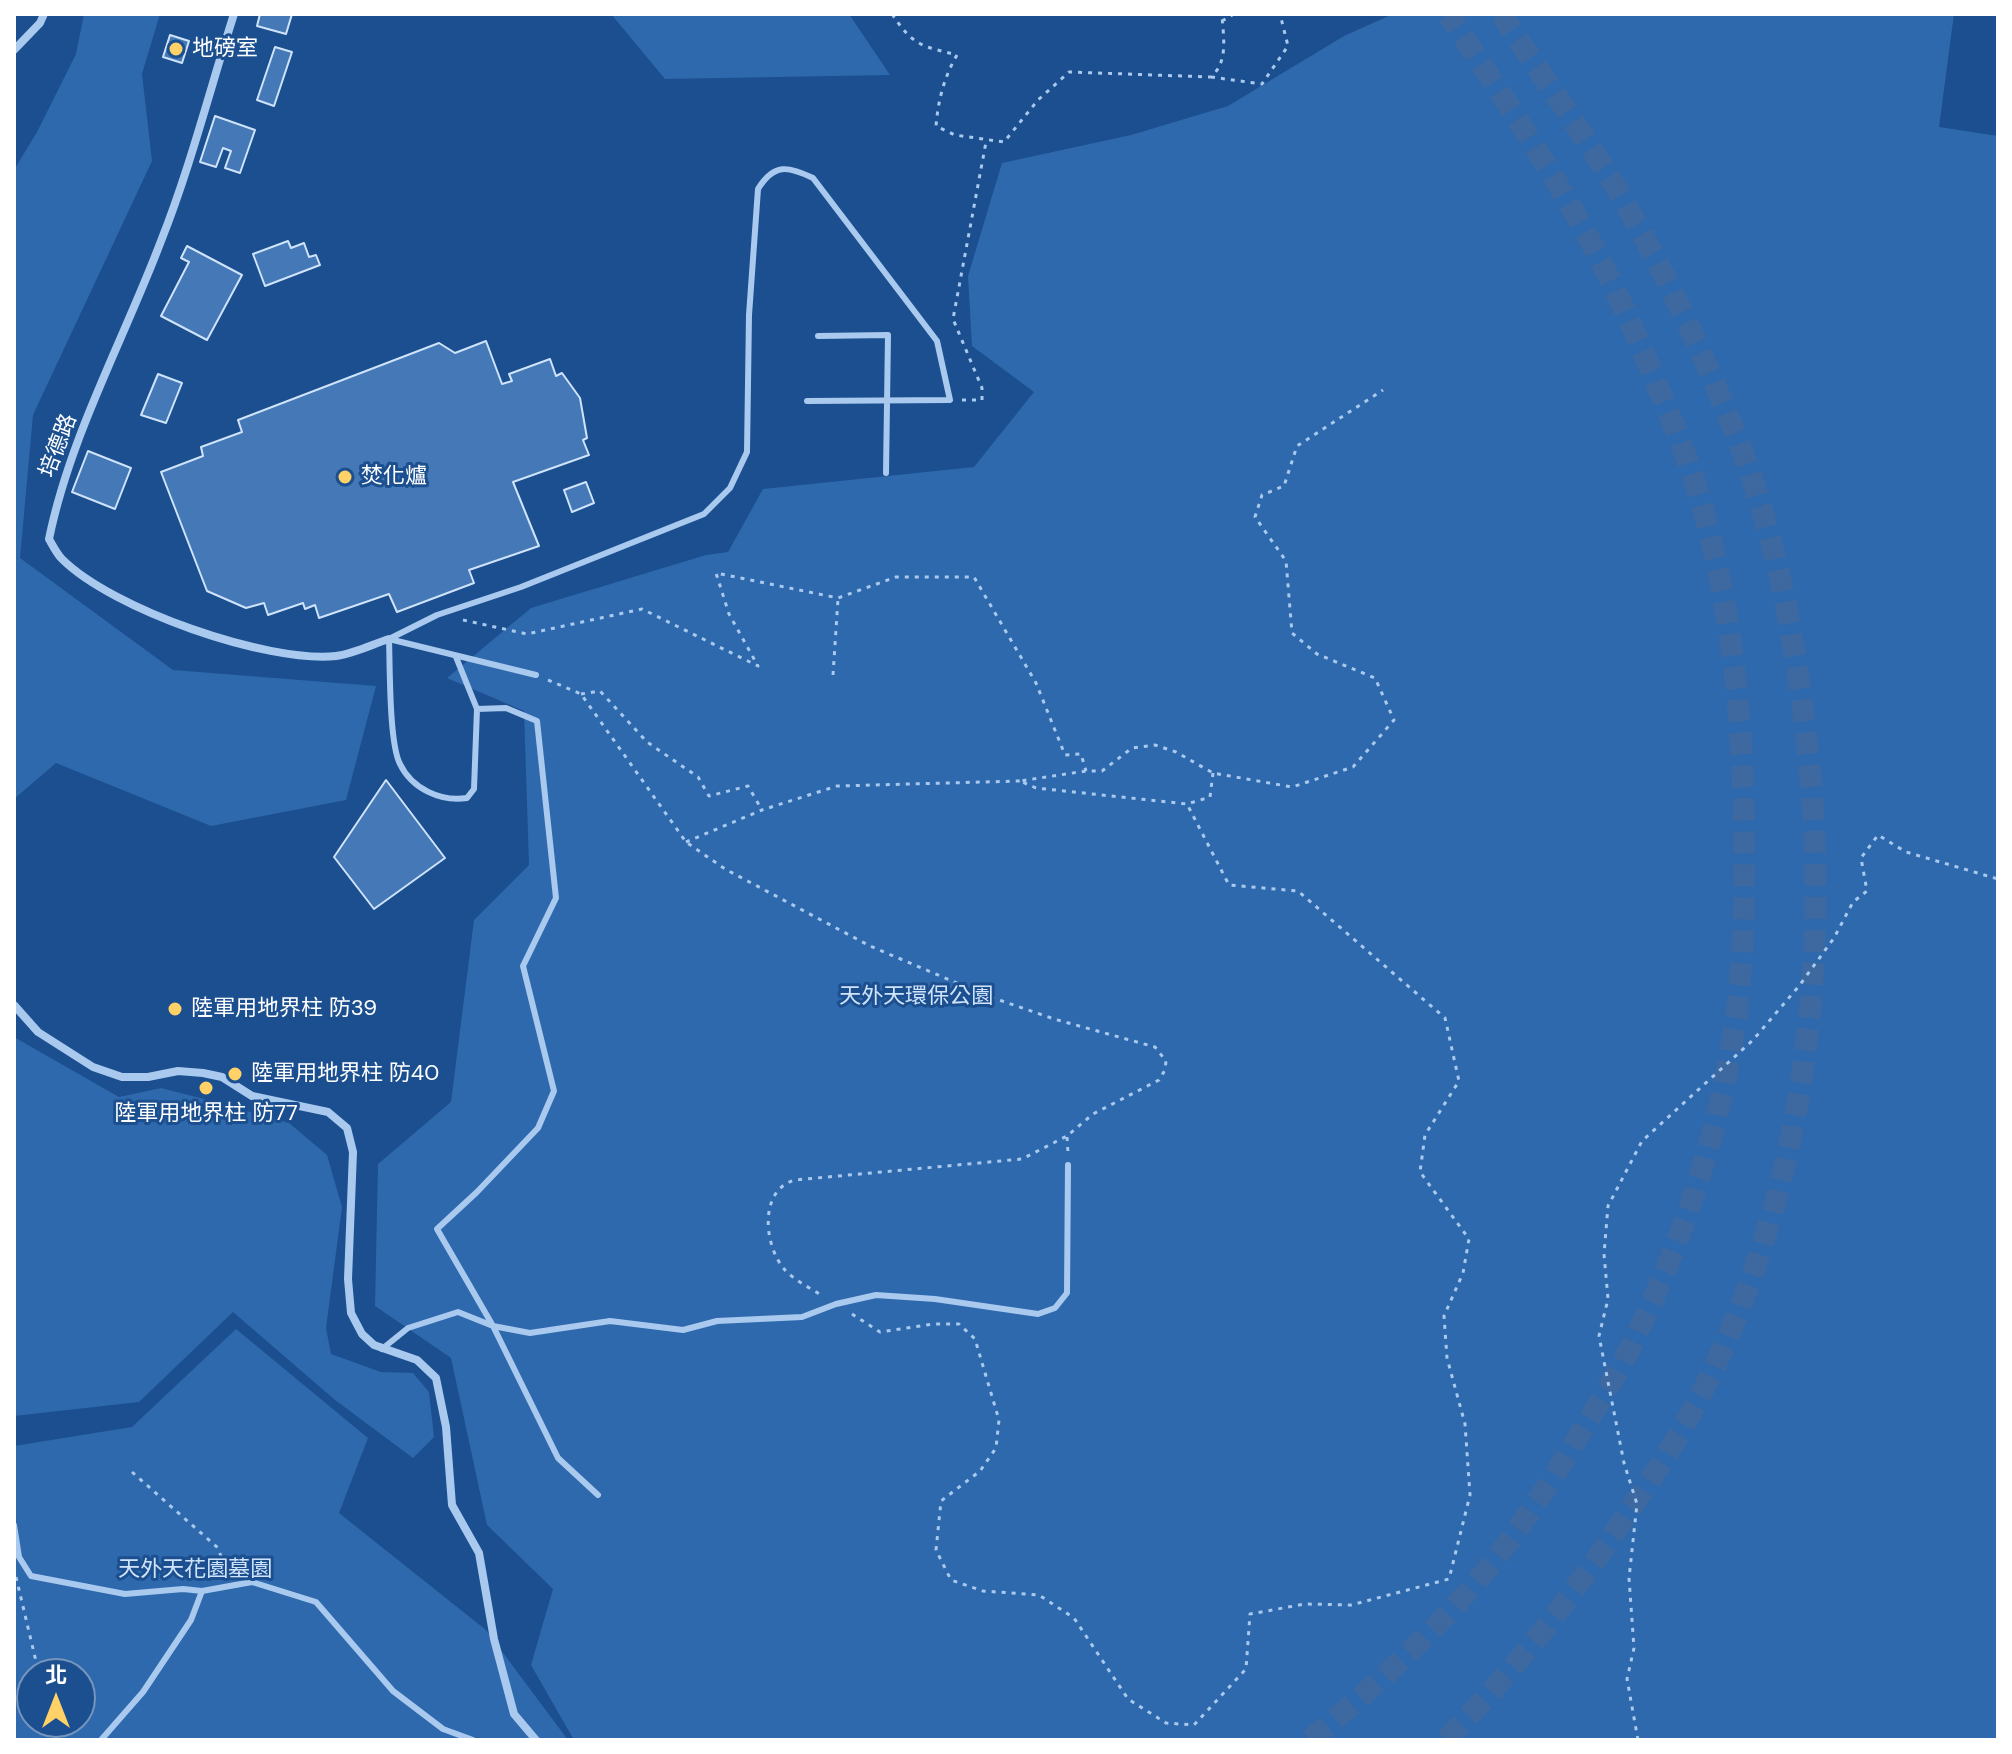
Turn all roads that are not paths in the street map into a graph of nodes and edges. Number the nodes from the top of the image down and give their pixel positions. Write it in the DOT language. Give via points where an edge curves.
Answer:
graph roads {
  1 [pos="44,14"];
  2 [pos="234,14"];
  3 [pos="14,50"];
  4 [pos="818,336"];
  5 [pos="887,400"];
  6 [pos="807,401"];
  7 [pos="886,473"];
  8 [pos="389,639"];
  9 [pos="456,657"];
  10 [pos="536,675"];
  11 [pos="477,709"];
  12 [pos="14,1005"];
  13 [pos="1068,1165"];
  14 [pos="493,1326"];
  15 [pos="382,1349"];
  16 [pos="598,1495"];
  17 [pos="14,1525"];
  18 [pos="202,1591"];
  19 [pos="101,1740"];
  20 [pos="473,1740"];
  21 [pos="536,1740"];
  1 -- 3 [label="street"];
  2 -- 8 [label="street, 培德路" via="162,240 57,502 49,539 83,577 156,616 213,637 283,652 338,656"];
  4 -- 5 [label="lane" via="888,335"];
  5 -- 6 [label="lane"];
  5 -- 7 [label="lane"];
  5 -- 8 [label="lane" via="950,400 937,341 813,178 795,169 778,169 758,189 747,452 730,488 704,514 437,615"];
  8 -- 9 [label="lane"];
  8 -- 11 [label="lane" via="395,748 400,765 425,791 451,800 467,798 474,789"];
  9 -- 10 [label="lane"];
  9 -- 11 [label="lane"];
  11 -- 14 [label="lane" via="506,708 537,721 556,898 523,966 554,1091 538,1128 437,1229"];
  12 -- 15 [label="street" via="38,1032 93,1067 122,1077 178,1071 222,1077 252,1096 328,1112 347,1128 353,1152 351,1313 362,1334"];
  13 -- 14 [label="lane" via="1067,1293 1055,1308 1038,1314 876,1295 802,1317 717,1321 683,1330 610,1321 530,1333"];
  14 -- 15 [label="lane" via="458,1312 408,1328"];
  14 -- 16 [label="lane" via="558,1458"];
  15 -- 21 [label="street" via="417,1360 436,1378 452,1505 479,1553 514,1714"];
  17 -- 18 [label="lane" via="19,1557 31,1576 125,1594"];
  18 -- 19 [label="lane" via="191,1620 143,1692"];
  18 -- 20 [label="lane" via="252,1582 316,1602 393,1691 443,1729"];
}
